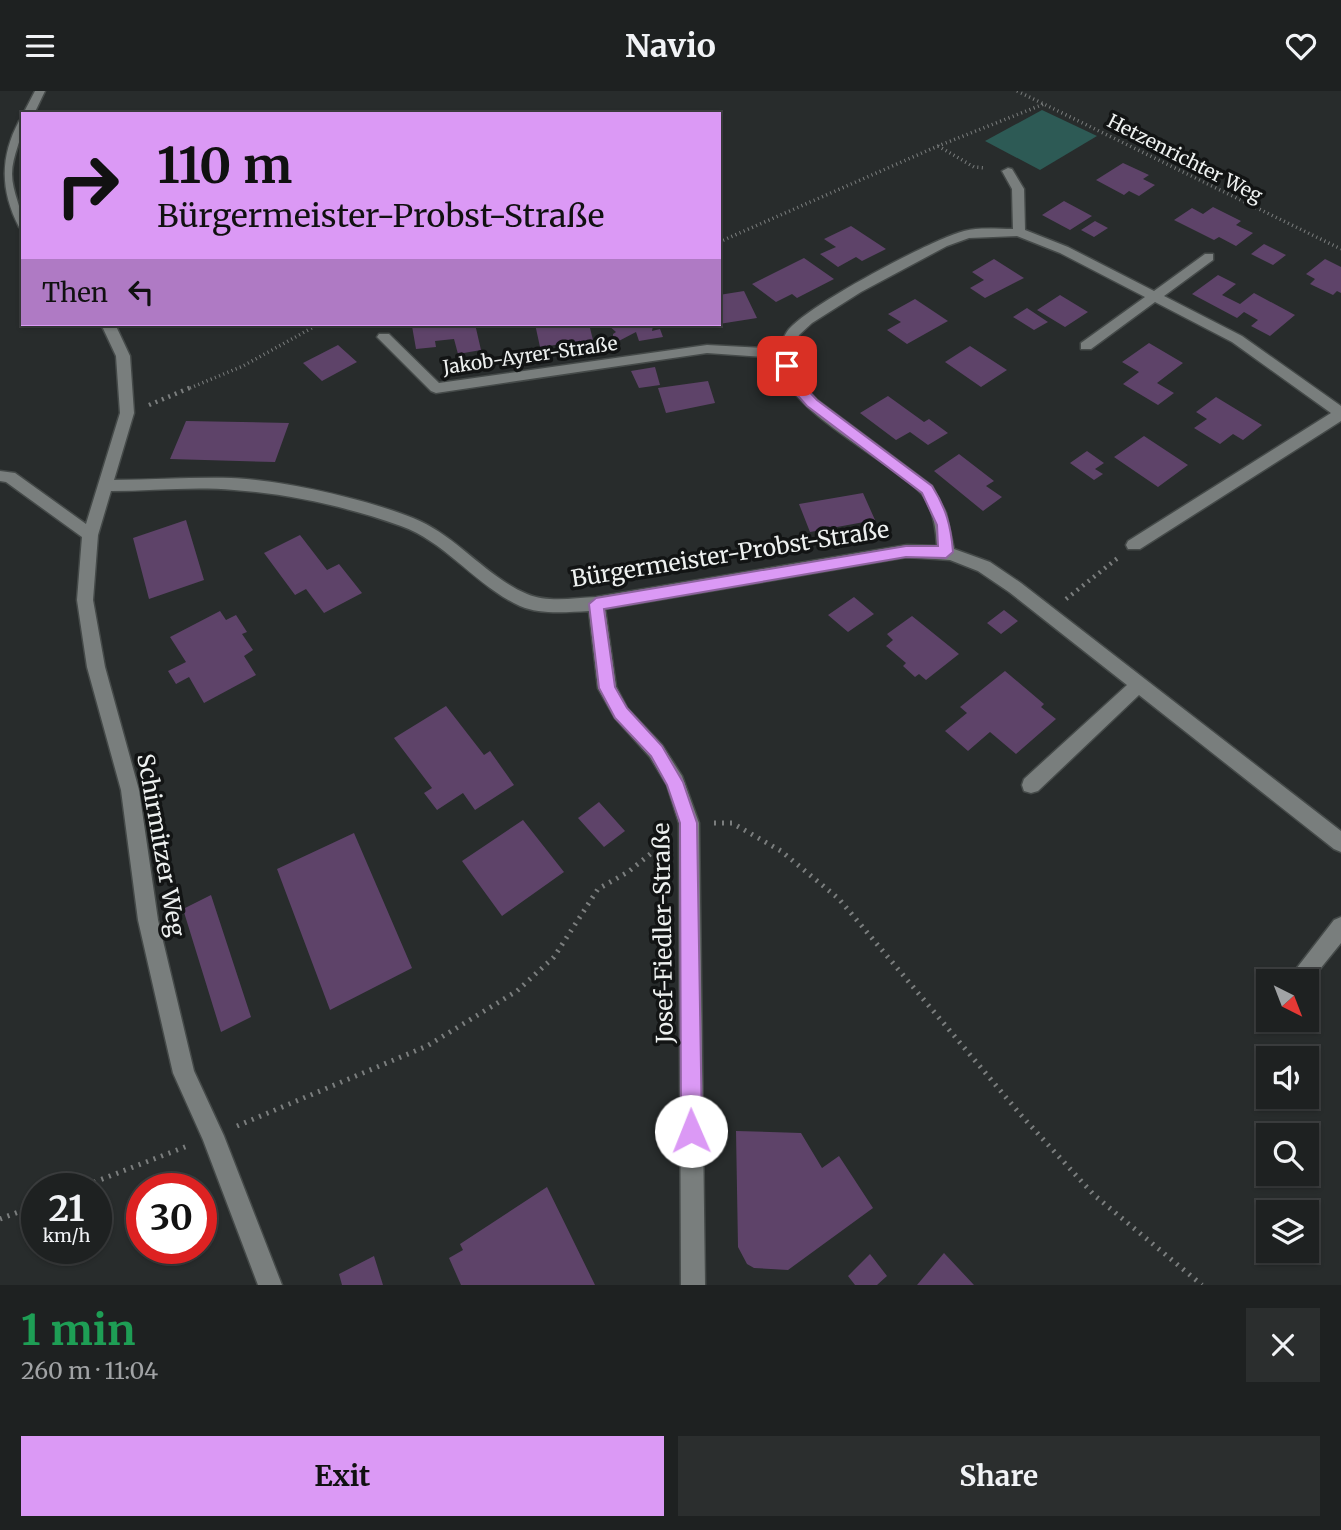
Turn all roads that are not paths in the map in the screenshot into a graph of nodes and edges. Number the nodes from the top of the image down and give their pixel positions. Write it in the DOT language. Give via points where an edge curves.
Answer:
graph roads {
  1 [pos="40,91"];
  2 [pos="29,112"];
  3 [pos="21,127"];
  4 [pos="1008,171"];
  5 [pos="21,222"];
  6 [pos="1018,232"];
  7 [pos="1209,257"];
  8 [pos="1156,297"];
  9 [pos="109,326"];
  10 [pos="384,337"];
  11 [pos="1086,346"];
  12 [pos="786,354"];
  13 [pos="1341,413"];
  14 [pos="0,476"];
  15 [pos="106,486"];
  16 [pos="90,535"];
  17 [pos="1134,545"];
  18 [pos="946,552"];
  19 [pos="596,604"];
  20 [pos="1139,684"];
  21 [pos="1031,785"];
  22 [pos="1341,843"];
  23 [pos="1341,927"];
  24 [pos="1307,969"];
  25 [pos="270,1285"];
  26 [pos="693,1285"];
  1 -- 2 [label="street"];
  3 -- 5 [label="street" via="3,165 2,185 5,201"];
  4 -- 6 [label="street" via="1018,189"];
  6 -- 8 [label="street"];
  6 -- 12 [label="street" via="967,234 932,249 807,320 793,333"];
  7 -- 8 [label="street"];
  8 -- 11 [label="street"];
  8 -- 13 [label="street" via="1237,339"];
  9 -- 15 [label="street, Schirmitzer Weg" via="123,356 127,413"];
  10 -- 12 [label="street, Jakob-Ayrer-Straße" via="436,388 707,349"];
  12 -- 18 [label="street" via="793,383 812,403 927,490 944,525"];
  13 -- 17 [label="street"];
  14 -- 16 [label="street" via="10,477"];
  15 -- 16 [label="street, Schirmitzer Weg"];
  15 -- 19 [label="street, Bürgermeister-Probst-Straße" via="233,484 325,498 408,522 524,601 554,606"];
  16 -- 25 [label="street, Schirmitzer Weg" via="85,600 96,667 130,790 148,920 184,1073"];
  18 -- 19 [label="street, Bürgermeister-Probst-Straße" via="906,551"];
  18 -- 20 [label="street, Bürgermeister-Probst-Straße" via="971,558 1002,578"];
  19 -- 26 [label="street, Josef-Fiedler-Straße" via="607,688 675,782 689,823"];
  20 -- 21 [label="street"];
  20 -- 22 [label="street, Bürgermeister-Probst-Straße"];
  23 -- 24 [label="street"];
}
